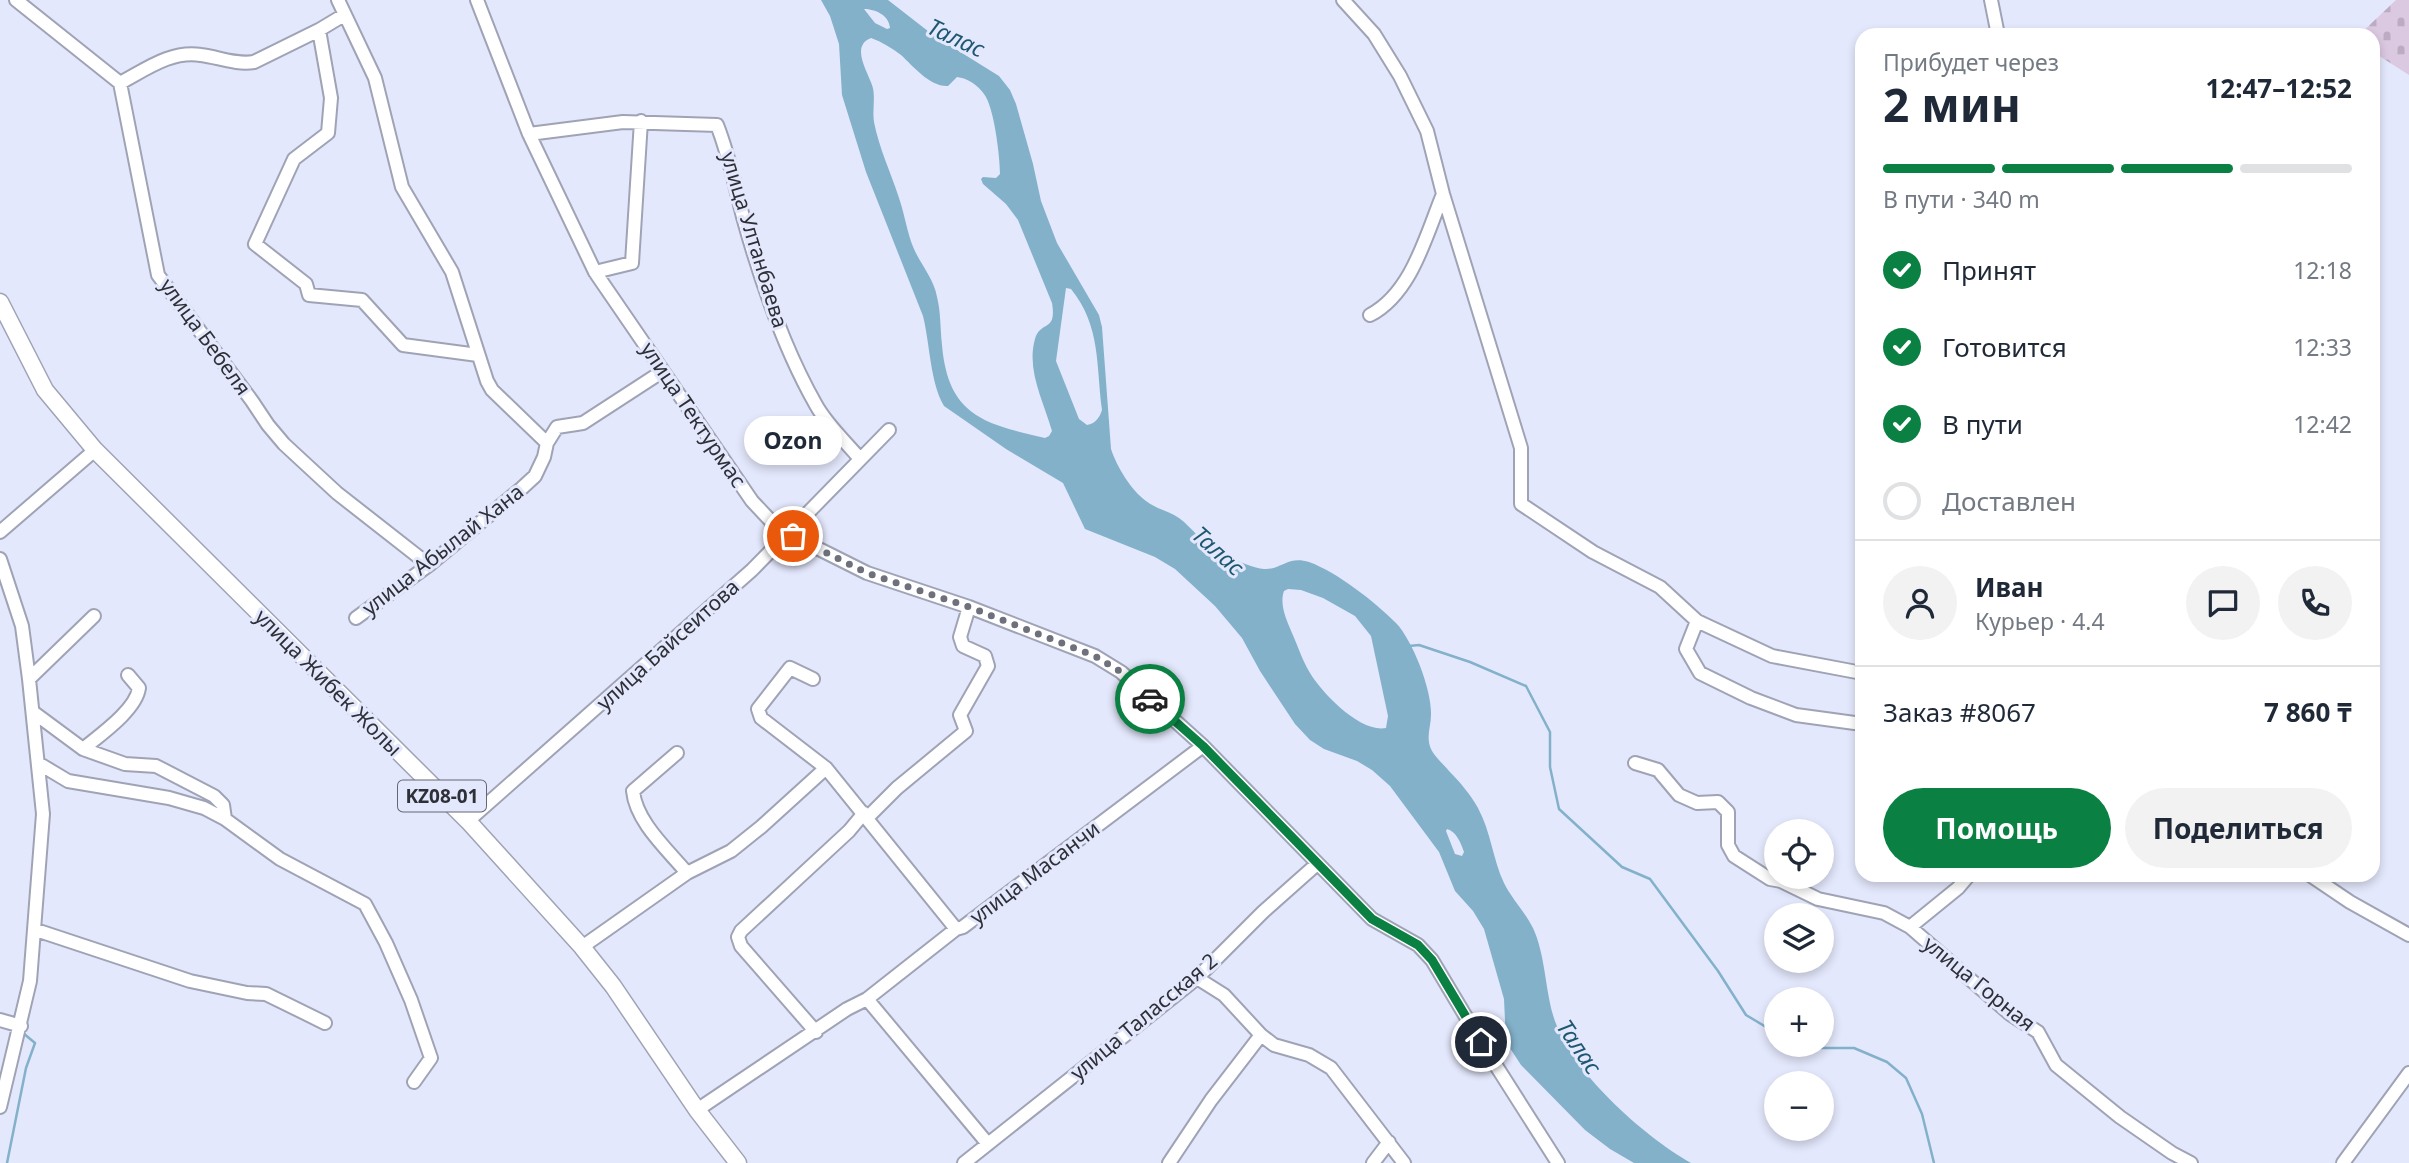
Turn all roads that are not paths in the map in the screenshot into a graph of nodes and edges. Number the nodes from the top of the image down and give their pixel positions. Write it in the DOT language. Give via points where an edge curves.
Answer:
graph roads {
  1 [pos="16,0"];
  2 [pos="338,0"];
  3 [pos="477,0"];
  4 [pos="1343,0"];
  5 [pos="1991,0"];
  6 [pos="344,15"];
  7 [pos="1997,28"];
  8 [pos="319,30"];
  9 [pos="120,83"];
  10 [pos="641,121"];
  11 [pos="529,134"];
  12 [pos="1443,194"];
  13 [pos="594,272"];
  14 [pos="1,310"];
  15 [pos="1370,315"];
  16 [pos="478,355"];
  17 [pos="663,371"];
  18 [pos="889,430"];
  19 [pos="547,443"];
  20 [pos="95,450"];
  21 [pos="860,459"];
  22 [pos="0,532"];
  23 [pos="785,536"];
  24 [pos="0,559"];
  25 [pos="429,565"];
  26 [pos="969,607"];
  27 [pos="94,615"];
  28 [pos="356,618"];
  29 [pos="1698,621"];
  30 [pos="1855,672"];
  31 [pos="128,675"];
  32 [pos="29,679"];
  33 [pos="813,680"];
  34 [pos="33,712"];
  35 [pos="1855,723"];
  36 [pos="1203,746"];
  37 [pos="83,749"];
  38 [pos="677,752"];
  39 [pos="38,762"];
  40 [pos="1635,764"];
  41 [pos="826,768"];
  42 [pos="865,816"];
  43 [pos="225,819"];
  44 [pos="468,821"];
  45 [pos="1317,864"];
  46 [pos="687,873"];
  47 [pos="1963,882"];
  48 [pos="2320,882"];
  49 [pos="1910,927"];
  50 [pos="956,929"];
  51 [pos="36,930"];
  52 [pos="2409,935"];
  53 [pos="582,947"];
  54 [pos="1197,978"];
  55 [pos="867,999"];
  56 [pos="0,1020"];
  57 [pos="325,1023"];
  58 [pos="21,1027"];
  59 [pos="816,1032"];
  60 [pos="1261,1035"];
  61 [pos="2409,1073"];
  62 [pos="414,1082"];
  63 [pos="0,1107"];
  64 [pos="696,1110"];
  65 [pos="1389,1142"];
  66 [pos="988,1144"];
  67 [pos="738,1163"];
  68 [pos="964,1163"];
  69 [pos="1169,1163"];
  70 [pos="1373,1163"];
  71 [pos="1405,1163"];
  72 [pos="1558,1163"];
  73 [pos="2191,1163"];
  74 [pos="2343,1163"];
  1 -- 9 [label="street"];
  2 -- 6 [label="street"];
  3 -- 11 [label="street, улица Тектурмас"];
  4 -- 12 [label="street" via="1374,34 1400,76 1427,131"];
  5 -- 7 [label="street"];
  6 -- 8 [label="street"];
  6 -- 16 [label="street" via="375,78 402,187 452,272"];
  8 -- 9 [label="street" via="254,62 197,54 171,57"];
  8 -- 16 [label="street" via="331,97 328,133 294,159 255,244 306,284 309,295 362,300 403,345"];
  9 -- 25 [label="street, улица Бебеля" via="158,275 284,444 337,493"];
  10 -- 11 [label="street"];
  10 -- 13 [label="street" via="632,263"];
  10 -- 21 [label="street, улица Ултанбаева" via="717,125 761,277 787,347 818,408"];
  11 -- 13 [label="street, улица Тектурмас"];
  12 -- 15 [label="street" via="1404,283 1394,298"];
  12 -- 29 [label="street" via="1521,448 1521,504 1592,552 1660,587"];
  13 -- 17 [label="street, улица Тектурмас"];
  14 -- 20 [label="main road, улица Жибек Жолы / KZ08-01" via="44,390"];
  16 -- 19 [label="street" via="492,390"];
  17 -- 19 [label="street" via="583,423 557,427"];
  17 -- 23 [label="street, улица Тектурмас" via="752,501"];
  18 -- 21 [label="street, улица Байсеитова"];
  19 -- 25 [label="street, улица Абылай Хана" via="535,476"];
  20 -- 22 [label="street"];
  20 -- 44 [label="main road, улица Жибек Жолы / KZ08-01"];
  21 -- 23 [label="street, улица Байсеитова"];
  23 -- 26 [label="street, улица Тектурмас" via="867,573"];
  23 -- 44 [label="street, улица Байсеитова"];
  24 -- 32 [label="street" via="22,626"];
  25 -- 28 [label="street, улица Абылай Хана"];
  26 -- 36 [label="street, улица Тектурмас" via="1095,656 1121,672"];
  26 -- 42 [label="street" via="960,637 963,646 985,656 988,666 960,715 966,731"];
  27 -- 32 [label="street"];
  29 -- 30 [label="street" via="1772,656"];
  29 -- 35 [label="street" via="1686,649 1700,673 1796,715"];
  31 -- 37 [label="street" via="139,688 138,697"];
  32 -- 34 [label="street"];
  33 -- 41 [label="street" via="790,668 758,709 761,718"];
  34 -- 37 [label="street"];
  34 -- 39 [label="street"];
  36 -- 45 [label="street, улица Тектурмас"];
  36 -- 50 [label="street, улица Масанчи"];
  37 -- 43 [label="street" via="125,764 156,766 214,796 223,805"];
  38 -- 46 [label="street" via="633,791 634,804"];
  39 -- 43 [label="street" via="68,781 169,798"];
  39 -- 51 [label="street" via="43,814"];
  40 -- 49 [label="street, улица Горная" via="1658,770 1679,795 1697,803 1718,802 1728,812 1728,845 1734,856 1770,879 1818,899 1884,913"];
  41 -- 42 [label="street"];
  41 -- 46 [label="street" via="731,851"];
  42 -- 50 [label="street"];
  42 -- 59 [label="street" via="738,937"];
  43 -- 62 [label="street" via="280,859 365,904 411,1000 431,1058"];
  44 -- 53 [label="main road, улица Жибек Жолы / KZ08-01"];
  45 -- 54 [label="street, улица Таласская 2"];
  45 -- 72 [label="street, улица Тектурмас" via="1372,919 1418,945 1432,960"];
  46 -- 53 [label="street"];
  47 -- 49 [label="street"];
  48 -- 52 [label="street"];
  49 -- 73 [label="street, улица Горная" via="2010,1014 2038,1032 2056,1065 2120,1117"];
  50 -- 55 [label="street, улица Масанчи"];
  51 -- 57 [label="street" via="190,981 266,994"];
  51 -- 58 [label="street"];
  53 -- 64 [label="main road, улица Жибек Жолы / KZ08-01"];
  54 -- 60 [label="street" via="1224,995"];
  54 -- 66 [label="street, улица Таласская 2"];
  55 -- 59 [label="street, улица Масанчи"];
  55 -- 66 [label="street"];
  56 -- 58 [label="street"];
  58 -- 63 [label="street"];
  59 -- 64 [label="street, улица Масанчи"];
  60 -- 65 [label="street" via="1274,1045 1310,1055 1331,1068"];
  60 -- 69 [label="street"];
  61 -- 74 [label="street"];
  64 -- 67 [label="main road, улица Жибек Жолы / KZ08-01"];
  65 -- 70 [label="street"];
  65 -- 71 [label="street"];
  66 -- 68 [label="street, улица Таласская 2"];
}
